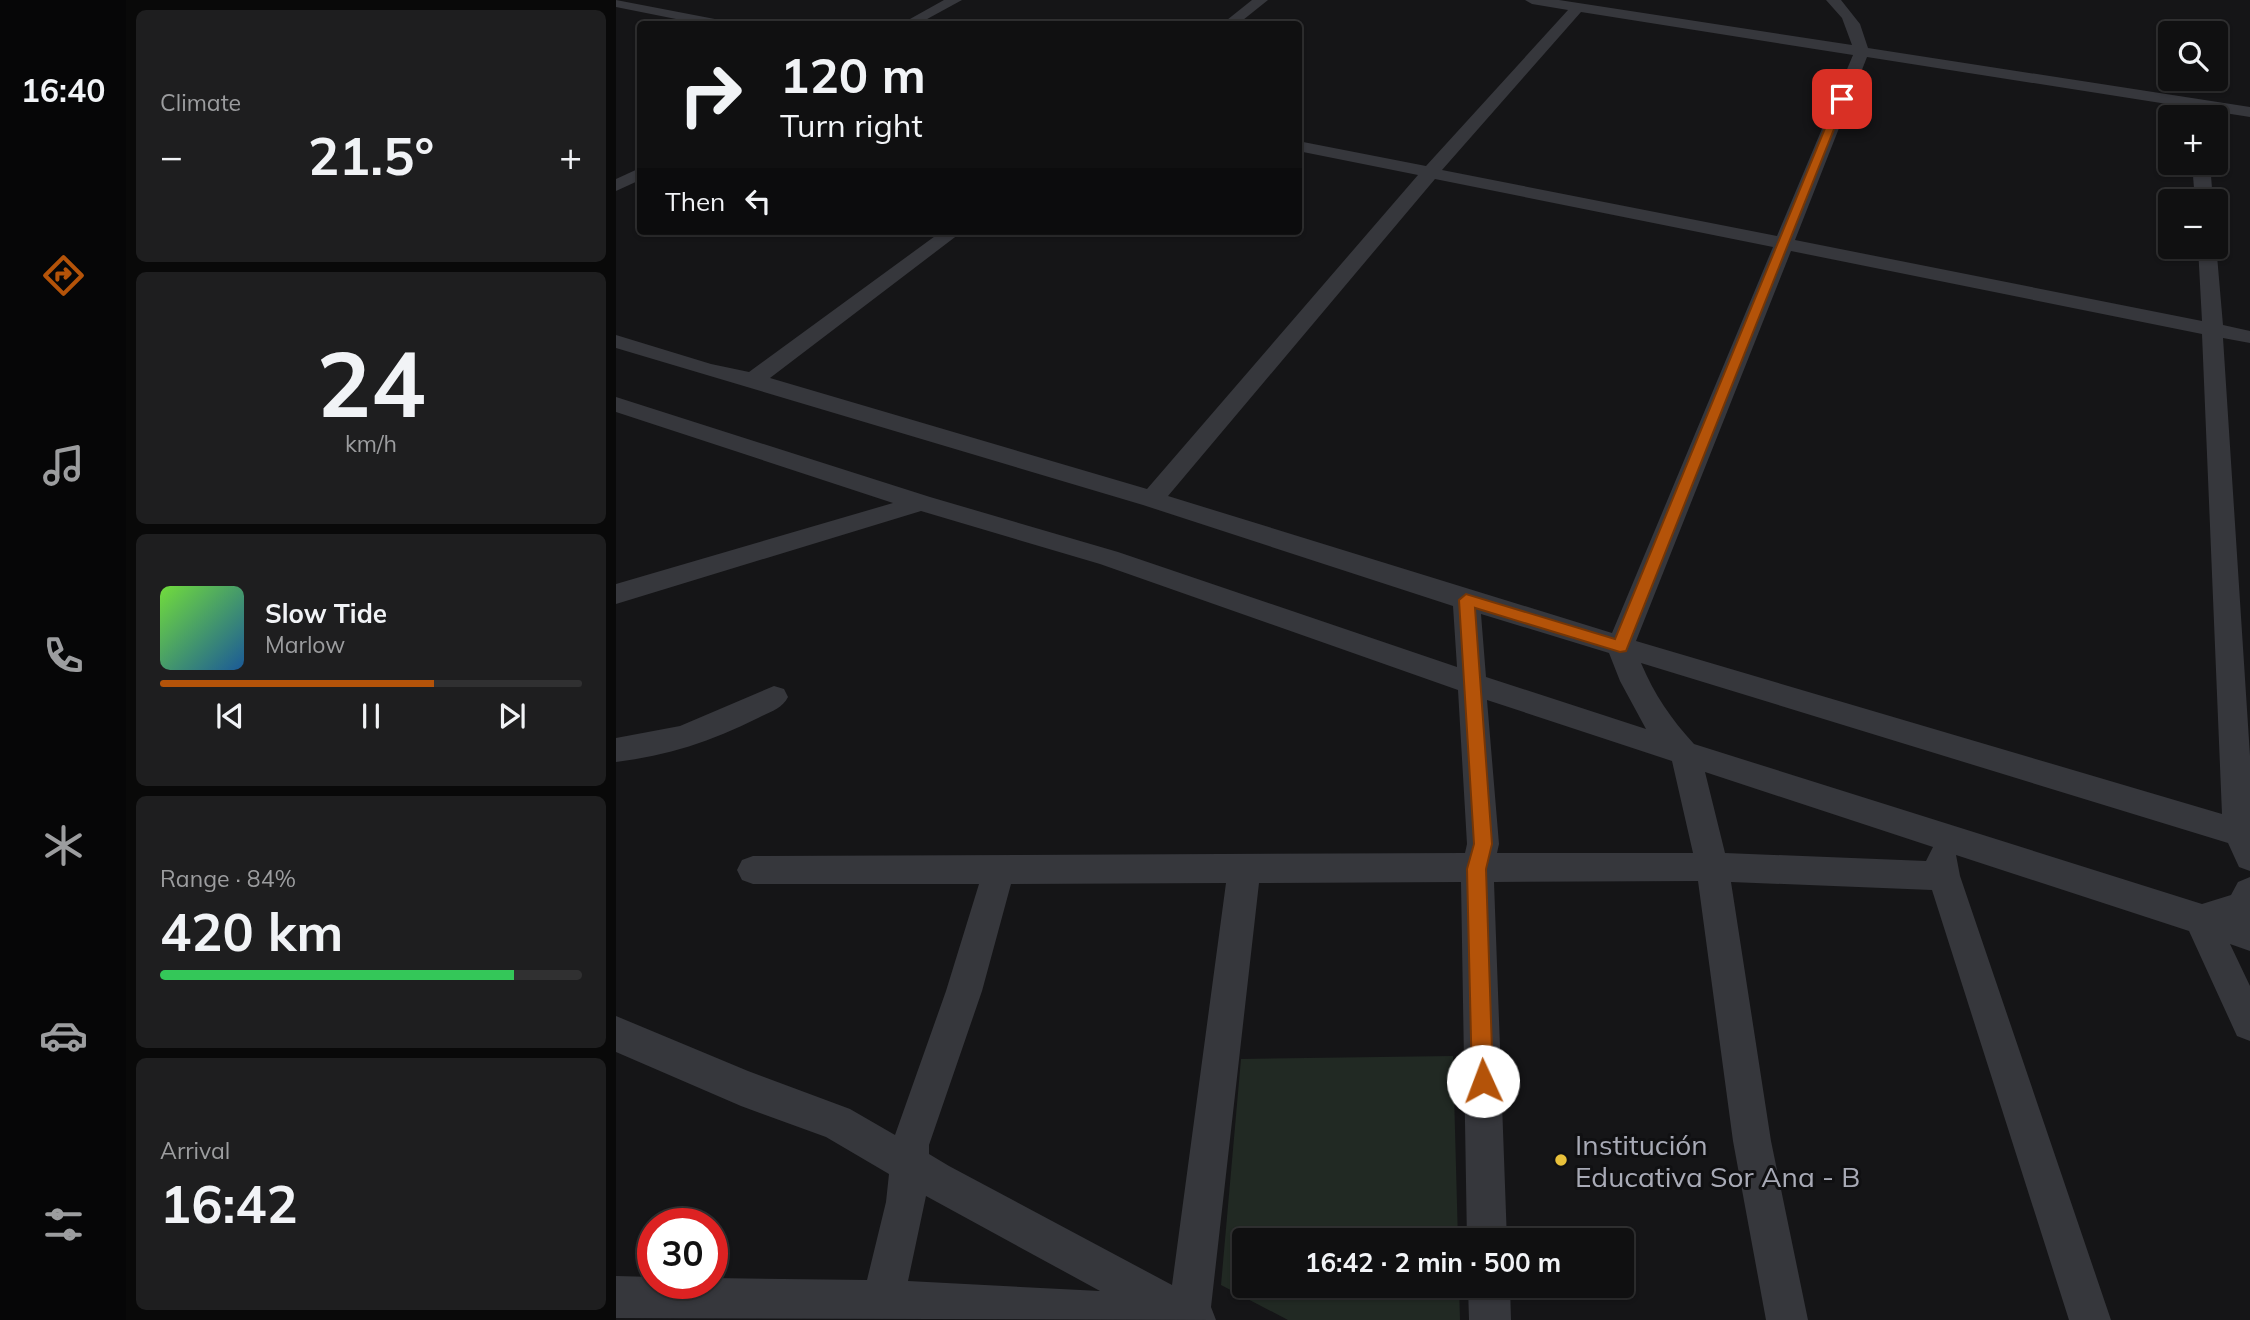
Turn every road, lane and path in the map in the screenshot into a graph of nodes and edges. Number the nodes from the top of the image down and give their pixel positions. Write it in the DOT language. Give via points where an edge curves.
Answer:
graph roads {
  1 [pos="955,0"];
  2 [pos="1261,0"];
  3 [pos="1532,0"];
  4 [pos="1833,0"];
  5 [pos="616,3"];
  6 [pos="638,3"];
  7 [pos="1578,7"];
  8 [pos="616,13"];
  9 [pos="708,21"];
  10 [pos="914,21"];
  11 [pos="1233,21"];
  12 [pos="1861,53"];
  13 [pos="2163,105"];
  14 [pos="2228,112"];
  15 [pos="2250,112"];
  16 [pos="1302,147"];
  17 [pos="1430,173"];
  18 [pos="637,175"];
  19 [pos="616,186"];
  20 [pos="949,235"];
  21 [pos="1783,243"];
  22 [pos="2209,259"];
  23 [pos="2214,330"];
  24 [pos="2250,337"];
  25 [pos="616,341"];
  26 [pos="753,380"];
  27 [pos="616,404"];
  28 [pos="1152,499"];
  29 [pos="921,503"];
  30 [pos="616,594"];
  31 [pos="1466,600"];
  32 [pos="1620,646"];
  33 [pos="1471,684"];
  34 [pos="774,697"];
  35 [pos="616,750"];
  36 [pos="1686,755"];
  37 [pos="1940,834"];
  38 [pos="2246,842"];
  39 [pos="1712,867"];
  40 [pos="1476,869"];
  41 [pos="753,870"];
  42 [pos="999,870"];
  43 [pos="1244,870"];
  44 [pos="1944,876"];
  45 [pos="2250,892"];
  46 [pos="2202,920"];
  47 [pos="2250,935"];
  48 [pos="2250,1024"];
  49 [pos="616,1034"];
  50 [pos="909,1164"];
  51 [pos="1487,1228"];
  52 [pos="616,1297"];
  53 [pos="1489,1298"];
  54 [pos="881,1311"];
  55 [pos="1191,1319"];
  56 [pos="1490,1320"];
  57 [pos="1787,1320"];
  58 [pos="2090,1320"];
  1 -- 10 [label="street"];
  2 -- 11 [label="street"];
  3 -- 7 [label="street"];
  4 -- 12 [label="street" via="1850,17"];
  5 -- 6 [label="street"];
  6 -- 8 [label="street"];
  6 -- 9 [label="street"];
  7 -- 12 [label="street"];
  7 -- 17 [label="street"];
  12 -- 13 [label="street"];
  12 -- 21 [label="street"];
  14 -- 15 [label="street"];
  16 -- 17 [label="street"];
  17 -- 21 [label="street"];
  17 -- 28 [label="street"];
  18 -- 19 [label="street"];
  20 -- 26 [label="street"];
  21 -- 23 [label="street"];
  21 -- 32 [label="street"];
  22 -- 23 [label="street"];
  23 -- 24 [label="street"];
  23 -- 38 [label="street"];
  25 -- 26 [label="street"];
  26 -- 28 [label="street"];
  27 -- 29 [label="street"];
  28 -- 31 [label="street"];
  29 -- 30 [label="street"];
  29 -- 33 [label="street" via="1109,558"];
  31 -- 32 [label="street"];
  31 -- 33 [label="street"];
  32 -- 36 [label="street" via="1648,707"];
  32 -- 38 [label="street"];
  33 -- 36 [label="street"];
  33 -- 40 [label="street" via="1483,844"];
  34 -- 35 [label="street" via="699,734"];
  36 -- 37 [label="street"];
  36 -- 39 [label="street"];
  37 -- 44 [label="street"];
  37 -- 46 [label="street"];
  39 -- 40 [label="street"];
  39 -- 44 [label="street"];
  39 -- 57 [label="street" via="1752,1142"];
  40 -- 43 [label="street"];
  40 -- 51 [label="street"];
  41 -- 42 [label="street"];
  42 -- 43 [label="street"];
  42 -- 50 [label="street" via="911,1145"];
  43 -- 55 [label="street"];
  44 -- 58 [label="street"];
  45 -- 46 [label="street" via="2242,906"];
  46 -- 47 [label="street"];
  46 -- 48 [label="street"];
  49 -- 50 [label="street" via="837,1122"];
  50 -- 54 [label="street" via="906,1202"];
  50 -- 55 [label="street"];
  52 -- 54 [label="street"];
  53 -- 56 [label="street"];
  54 -- 55 [label="street"];
}
